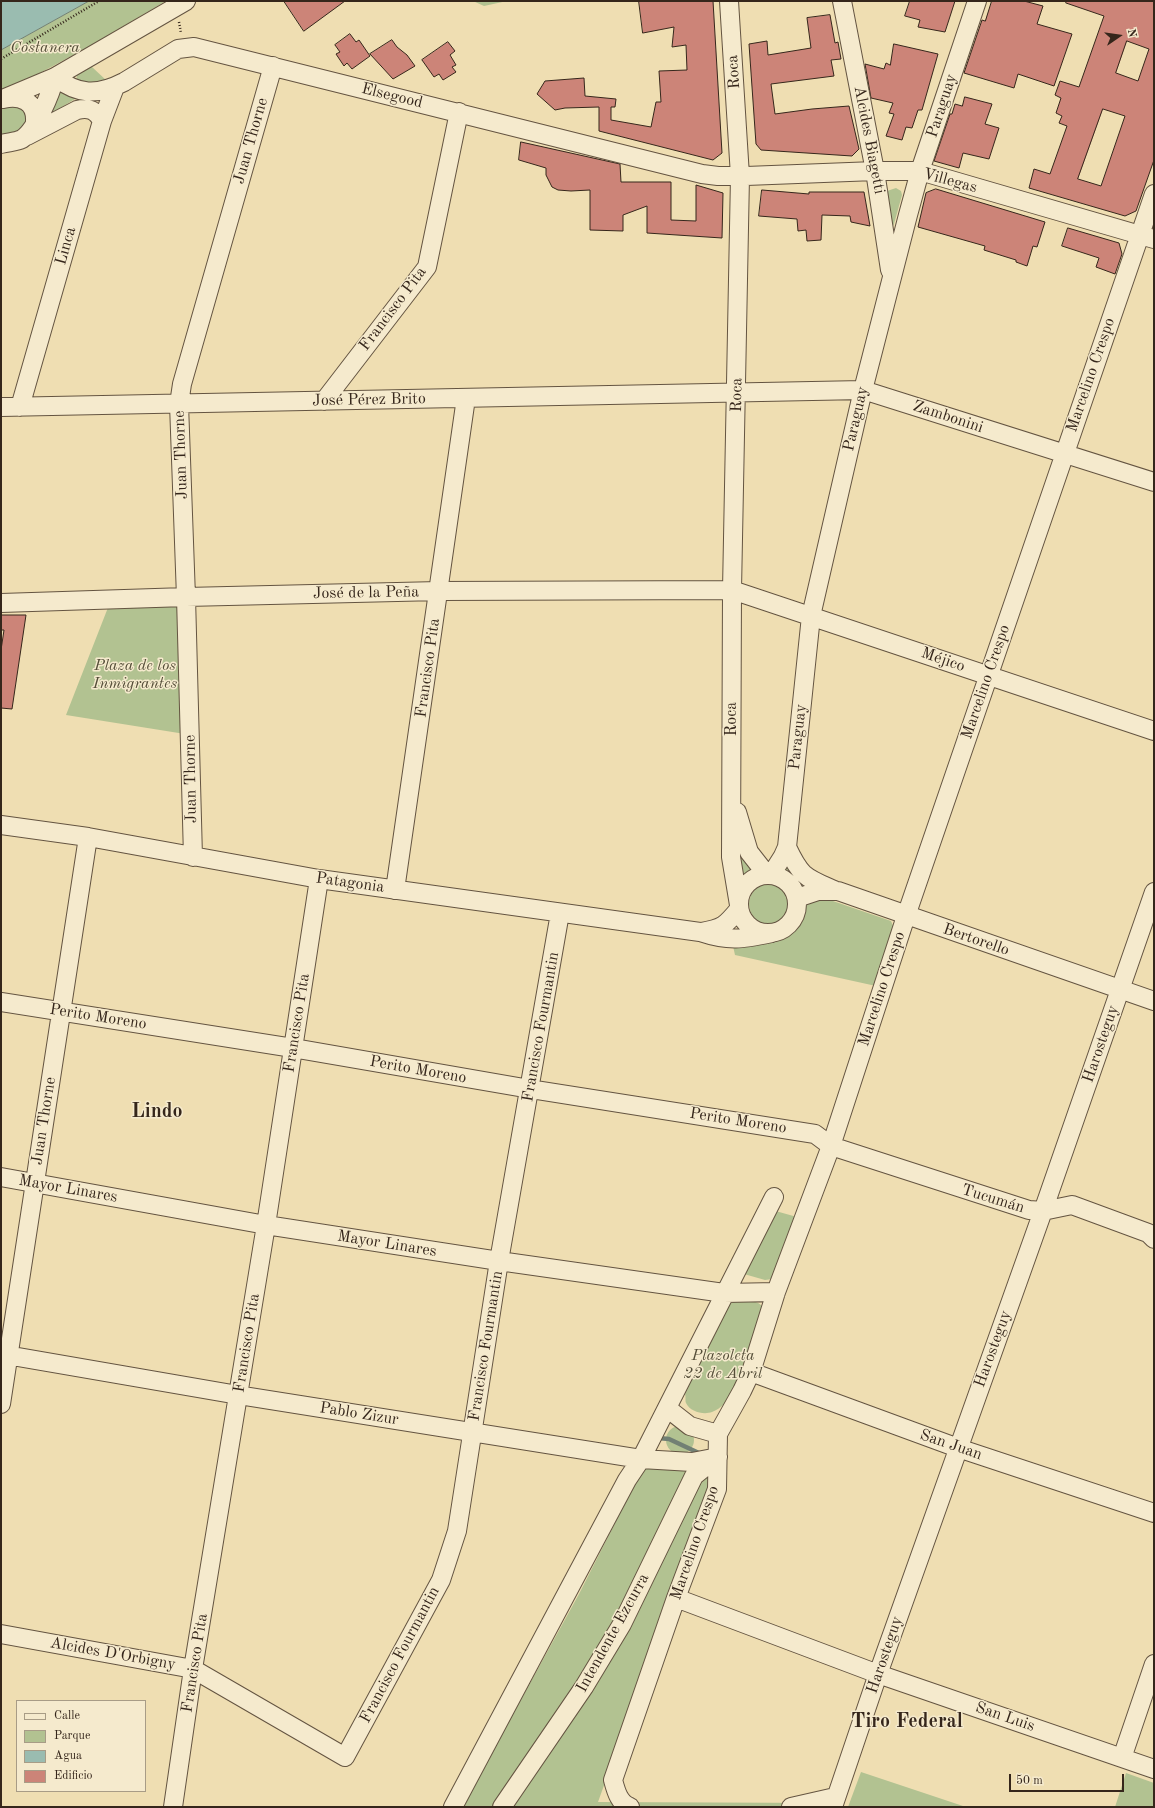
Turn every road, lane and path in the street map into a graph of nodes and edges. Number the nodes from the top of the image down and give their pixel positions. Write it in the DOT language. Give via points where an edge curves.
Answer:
graph roads {
  1 [pos="99,1"];
  2 [pos="729,1"];
  3 [pos="842,1"];
  4 [pos="977,1"];
  5 [pos="181,4"];
  6 [pos="183,47"];
  7 [pos="1,59"];
  8 [pos="273,66"];
  9 [pos="55,77"];
  10 [pos="115,87"];
  11 [pos="3,99"];
  12 [pos="459,112"];
  13 [pos="35,121"];
  14 [pos="102,121"];
  15 [pos="24,137"];
  16 [pos="1,144"];
  17 [pos="875,170"];
  18 [pos="920,171"];
  19 [pos="740,176"];
  20 [pos="1154,194"];
  21 [pos="1147,236"];
  22 [pos="891,279"];
  23 [pos="863,390"];
  24 [pos="737,393"];
  25 [pos="466,398"];
  26 [pos="324,401"];
  27 [pos="179,404"];
  28 [pos="1,407"];
  29 [pos="20,407"];
  30 [pos="1064,454"];
  31 [pos="1154,482"];
  32 [pos="732,590"];
  33 [pos="439,591"];
  34 [pos="186,597"];
  35 [pos="1,603"];
  36 [pos="811,616"];
  37 [pos="988,676"];
  38 [pos="1154,731"];
  39 [pos="732,790"];
  40 [pos="1,825"];
  41 [pos="88,837"];
  42 [pos="787,847"];
  43 [pos="193,857"];
  44 [pos="769,875"];
  45 [pos="319,879"];
  46 [pos="395,890"];
  47 [pos="838,892"];
  48 [pos="1154,892"];
  49 [pos="797,898"];
  50 [pos="739,907"];
  51 [pos="560,913"];
  52 [pos="906,916"];
  53 [pos="700,932"];
  54 [pos="772,933"];
  55 [pos="1120,989"];
  56 [pos="1154,1000"];
  57 [pos="1,1002"];
  58 [pos="62,1011"];
  59 [pos="293,1048"];
  60 [pos="530,1089"];
  61 [pos="831,1146"];
  62 [pos="1,1177"];
  63 [pos="35,1182"];
  64 [pos="774,1197"];
  65 [pos="1043,1211"];
  66 [pos="266,1225"];
  67 [pos="1154,1239"];
  68 [pos="499,1261"];
  69 [pos="776,1292"];
  70 [pos="724,1293"];
  71 [pos="5,1355"];
  72 [pos="751,1372"];
  73 [pos="238,1395"];
  74 [pos="1,1404"];
  75 [pos="667,1408"];
  76 [pos="472,1432"];
  77 [pos="718,1434"];
  78 [pos="958,1448"];
  79 [pos="718,1457"];
  80 [pos="641,1459"];
  81 [pos="1154,1512"];
  82 [pos="676,1598"];
  83 [pos="1,1634"];
  84 [pos="1154,1664"];
  85 [pos="193,1669"];
  86 [pos="878,1674"];
  87 [pos="345,1757"];
  88 [pos="1122,1758"];
  89 [pos="1154,1769"];
  90 [pos="834,1802"];
  91 [pos="173,1807"];
  92 [pos="453,1807"];
  93 [pos="502,1807"];
  94 [pos="630,1807"];
  95 [pos="791,1807"];
  1 -- 7 [label="path"];
  2 -- 19 [label="street, Roca"];
  3 -- 17 [label="street, Alcides Biagetti"];
  4 -- 18 [label="street, Paraguay"];
  5 -- 6 [label="path"];
  5 -- 9 [label="street"];
  6 -- 8 [label="street, Elsegood" via="194,47"];
  6 -- 10 [label="street"];
  8 -- 12 [label="street, Elsegood"];
  8 -- 27 [label="street, Juan Thorne" via="182,384"];
  9 -- 10 [label="street" via="69,87 83,91 92,92"];
  9 -- 11 [label="street"];
  9 -- 13 [label="street" via="48,100"];
  10 -- 14 [label="street, Linca"];
  11 -- 13 [label="street" via="20,97 26,101 34,112"];
  12 -- 19 [label="street, Elsegood" via="702,174"];
  12 -- 26 [label="street, Francisco Pita" via="427,267"];
  13 -- 15 [label="street"];
  14 -- 15 [label="street" via="92,109 84,108"];
  14 -- 29 [label="street, Linca"];
  15 -- 16 [label="street"];
  17 -- 18 [label="street, Villegas"];
  17 -- 19 [label="street, Villegas"];
  17 -- 22 [label="street, Alcides Biagetti"];
  18 -- 21 [label="street, Villegas"];
  18 -- 22 [label="street, Paraguay"];
  19 -- 24 [label="street, Roca"];
  20 -- 21 [label="street, Marcelino Crespo"];
  21 -- 30 [label="street, Marcelino Crespo"];
  22 -- 23 [label="street, Paraguay"];
  23 -- 24 [label="street, Zambonini"];
  23 -- 30 [label="street, Zambonini"];
  23 -- 36 [label="street, Paraguay"];
  24 -- 25 [label="street, José Pérez Brito"];
  24 -- 32 [label="street, Roca"];
  25 -- 26 [label="street, José Pérez Brito"];
  25 -- 33 [label="street, Francisco Pita"];
  26 -- 27 [label="street, José Pérez Brito"];
  27 -- 29 [label="street, José Pérez Brito"];
  27 -- 34 [label="street, Juan Thorne"];
  28 -- 29 [label="street, José Pérez Brito"];
  30 -- 31 [label="street, Zambonini"];
  30 -- 37 [label="street, Marcelino Crespo"];
  32 -- 33 [label="street, José de la Peña"];
  32 -- 36 [label="street, Méjico"];
  32 -- 39 [label="street, Roca"];
  33 -- 34 [label="street, José de la Peña"];
  33 -- 46 [label="street, Francisco Pita"];
  34 -- 35 [label="street, José de la Peña"];
  34 -- 43 [label="street, Juan Thorne"];
  36 -- 37 [label="street, Méjico"];
  36 -- 42 [label="street, Paraguay"];
  37 -- 38 [label="street, Méjico"];
  37 -- 52 [label="street, Marcelino Crespo"];
  39 -- 44 [label="street" via="749,852"];
  39 -- 50 [label="street" via="731,857"];
  40 -- 41 [label="street, Patagonia"];
  41 -- 43 [label="street, Patagonia"];
  41 -- 58 [label="street, Juan Thorne"];
  42 -- 44 [label="street, Paraguay"];
  42 -- 47 [label="street" via="801,873"];
  43 -- 45 [label="street, Patagonia"];
  44 -- 49 [label="street" via="788,882"];
  44 -- 50 [label="street" via="752,879 745,886 740,895"];
  45 -- 46 [label="street, Patagonia"];
  45 -- 59 [label="street, Francisco Pita"];
  46 -- 51 [label="street, Patagonia"];
  47 -- 49 [label="street, Bertorello" via="818,891"];
  47 -- 52 [label="street, Bertorello"];
  48 -- 55 [label="street, Harosteguy"];
  49 -- 54 [label="street" via="797,908 792,921 781,930"];
  50 -- 53 [label="street, Patagonia" via="724,926 717,930"];
  50 -- 54 [label="street" via="746,923 753,929 762,933"];
  51 -- 53 [label="street, Patagonia"];
  51 -- 60 [label="street, Francisco Fourmantin"];
  52 -- 55 [label="street, Bertorello"];
  52 -- 61 [label="street, Marcelino Crespo"];
  53 -- 54 [label="street, Patagonia" via="738,940"];
  55 -- 56 [label="street, Bertorello"];
  55 -- 65 [label="street, Harosteguy"];
  57 -- 58 [label="street, Perito Moreno"];
  58 -- 59 [label="street, Perito Moreno"];
  58 -- 63 [label="street, Juan Thorne"];
  59 -- 60 [label="street, Perito Moreno"];
  59 -- 66 [label="street, Francisco Pita"];
  60 -- 61 [label="street, Perito Moreno" via="816,1134"];
  60 -- 68 [label="street, Francisco Fourmantin"];
  61 -- 65 [label="street, Tucumán" via="1029,1210"];
  61 -- 69 [label="street, Marcelino Crespo"];
  62 -- 63 [label="street, Mayor Linares"];
  63 -- 66 [label="street, Mayor Linares"];
  63 -- 71 [label="street, Juan Thorne"];
  64 -- 70 [label="street"];
  65 -- 67 [label="street, Tucumán" via="1072,1205 1148,1233"];
  65 -- 78 [label="street, Harosteguy"];
  66 -- 68 [label="street, Mayor Linares"];
  66 -- 73 [label="street, Francisco Pita"];
  68 -- 70 [label="street, Mayor Linares"];
  68 -- 76 [label="street, Francisco Fourmantin"];
  69 -- 70 [label="street, Mayor Linares"];
  69 -- 72 [label="street, Marcelino Crespo"];
  70 -- 75 [label="street"];
  71 -- 73 [label="street, Pablo Zizur"];
  71 -- 74 [label="street, Juan Thorne"];
  72 -- 77 [label="street, Marcelino Crespo"];
  72 -- 78 [label="street, San Juan"];
  73 -- 76 [label="street, Pablo Zizur"];
  73 -- 85 [label="street, Francisco Pita"];
  75 -- 77 [label="street" via="690,1426"];
  75 -- 80 [label="street"];
  76 -- 80 [label="street, Pablo Zizur"];
  76 -- 87 [label="street, Francisco Fourmantin" via="456,1531 441,1580"];
  77 -- 79 [label="street, Marcelino Crespo"];
  78 -- 81 [label="street, San Juan"];
  78 -- 86 [label="street, Harosteguy"];
  79 -- 80 [label="street, Pablo Zizur" via="692,1462"];
  79 -- 82 [label="street, Marcelino Crespo" via="717,1489"];
  79 -- 93 [label="street, Intendente Ezcurra" via="694,1476 622,1624 584,1687"];
  80 -- 92 [label="street" via="627,1480"];
  82 -- 86 [label="street, San Luis"];
  82 -- 94 [label="street, Marcelino Crespo" via="613,1780 616,1793 624,1805"];
  83 -- 85 [label="street, Alcides D'Orbigny"];
  84 -- 88 [label="street"];
  85 -- 87 [label="street, Alcides D'Orbigny"];
  85 -- 91 [label="street, Francisco Pita"];
  86 -- 88 [label="street, San Luis"];
  86 -- 90 [label="street, Harosteguy"];
  88 -- 89 [label="street, San Luis"];
  90 -- 95 [label="street"];
}
